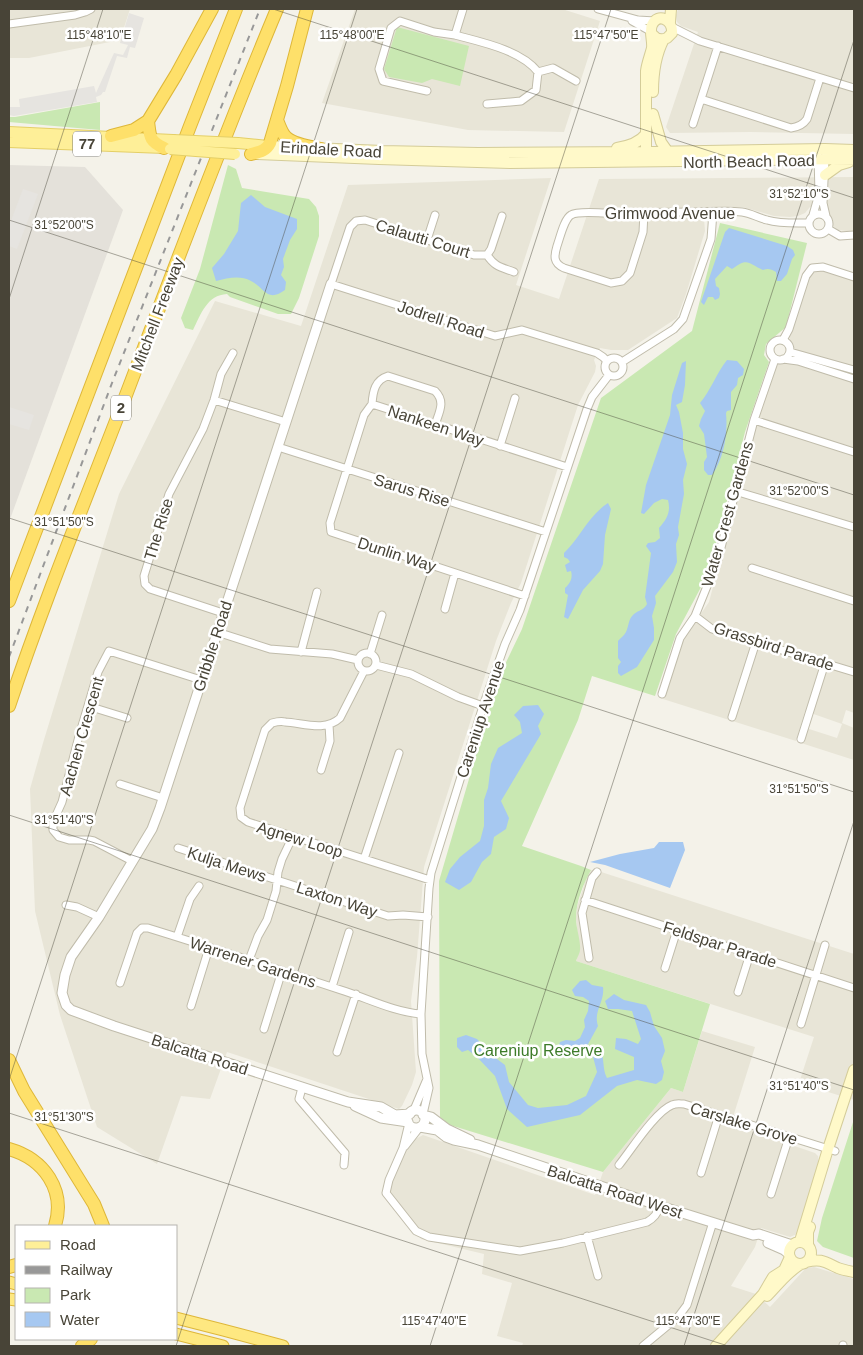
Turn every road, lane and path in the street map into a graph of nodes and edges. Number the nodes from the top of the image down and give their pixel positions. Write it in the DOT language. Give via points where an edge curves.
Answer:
graph roads {
  1 [pos="90,9"];
  2 [pos="212,9"];
  3 [pos="236,9"];
  4 [pos="277,9"];
  5 [pos="307,9"];
  6 [pos="463,9"];
  7 [pos="598,9"];
  8 [pos="664,9"];
  9 [pos="671,9"];
  10 [pos="9,24"];
  11 [pos="654,27"];
  12 [pos="669,32"];
  13 [pos="455,36"];
  14 [pos="718,46"];
  15 [pos="538,72"];
  16 [pos="820,78"];
  17 [pos="576,81"];
  18 [pos="854,88"];
  19 [pos="427,91"];
  20 [pos="701,99"];
  21 [pos="487,104"];
  22 [pos="653,114"];
  23 [pos="277,120"];
  24 [pos="148,122"];
  25 [pos="693,124"];
  26 [pos="9,132"];
  27 [pos="646,134"];
  28 [pos="111,136"];
  29 [pos="150,138"];
  30 [pos="9,142"];
  31 [pos="169,146"];
  32 [pos="268,146"];
  33 [pos="321,149"];
  34 [pos="821,149"];
  35 [pos="854,150"];
  36 [pos="601,152"];
  37 [pos="668,152"];
  38 [pos="251,154"];
  39 [pos="649,157"];
  40 [pos="822,160"];
  41 [pos="854,160"];
  42 [pos="825,175"];
  43 [pos="714,212"];
  44 [pos="644,213"];
  45 [pos="435,215"];
  46 [pos="813,215"];
  47 [pos="502,216"];
  48 [pos="826,216"];
  49 [pos="809,223"];
  50 [pos="828,229"];
  51 [pos="854,236"];
  52 [pos="427,240"];
  53 [pos="486,255"];
  54 [pos="514,272"];
  55 [pos="854,277"];
  56 [pos="331,284"];
  57 [pos="783,340"];
  58 [pos="790,352"];
  59 [pos="233,354"];
  60 [pos="779,359"];
  61 [pos="607,361"];
  62 [pos="622,362"];
  63 [pos="854,370"];
  64 [pos="609,375"];
  65 [pos="853,378"];
  66 [pos="515,398"];
  67 [pos="214,400"];
  68 [pos="372,404"];
  69 [pos="754,420"];
  70 [pos="286,422"];
  71 [pos="435,425"];
  72 [pos="500,446"];
  73 [pos="278,447"];
  74 [pos="854,452"];
  75 [pos="567,467"];
  76 [pos="346,470"];
  77 [pos="735,491"];
  78 [pos="854,527"];
  79 [pos="546,532"];
  80 [pos="752,568"];
  81 [pos="455,573"];
  82 [pos="317,592"];
  83 [pos="525,596"];
  84 [pos="9,600"];
  85 [pos="854,601"];
  86 [pos="444,609"];
  87 [pos="223,613"];
  88 [pos="382,615"];
  89 [pos="695,616"];
  90 [pos="217,632"];
  91 [pos="756,642"];
  92 [pos="301,652"];
  93 [pos="370,654"];
  94 [pos="358,660"];
  95 [pos="825,663"];
  96 [pos="376,665"];
  97 [pos="364,671"];
  98 [pos="854,672"];
  99 [pos="201,680"];
  100 [pos="14,690"];
  101 [pos="662,694"];
  102 [pos="9,706"];
  103 [pos="88,706"];
  104 [pos="483,706"];
  105 [pos="9,717"];
  106 [pos="732,717"];
  107 [pos="127,718"];
  108 [pos="328,725"];
  109 [pos="801,739"];
  110 [pos="399,753"];
  111 [pos="321,770"];
  112 [pos="120,784"];
  113 [pos="163,798"];
  114 [pos="293,836"];
  115 [pos="178,848"];
  116 [pos="364,859"];
  117 [pos="132,861"];
  118 [pos="597,872"];
  119 [pos="276,880"];
  120 [pos="430,880"];
  121 [pos="199,886"];
  122 [pos="585,900"];
  123 [pos="66,905"];
  124 [pos="99,917"];
  125 [pos="428,917"];
  126 [pos="677,930"];
  127 [pos="348,932"];
  128 [pos="177,937"];
  129 [pos="825,945"];
  130 [pos="209,948"];
  131 [pos="750,954"];
  132 [pos="589,958"];
  133 [pos="249,960"];
  134 [pos="665,968"];
  135 [pos="282,971"];
  136 [pos="816,975"];
  137 [pos="120,984"];
  138 [pos="332,987"];
  139 [pos="854,988"];
  140 [pos="738,992"];
  141 [pos="62,993"];
  142 [pos="356,994"];
  143 [pos="191,1006"];
  144 [pos="421,1014"];
  145 [pos="801,1024"];
  146 [pos="264,1029"];
  147 [pos="337,1052"];
  148 [pos="9,1060"];
  149 [pos="854,1070"];
  150 [pos="427,1079"];
  151 [pos="302,1088"];
  152 [pos="854,1088"];
  153 [pos="423,1114"];
  154 [pos="720,1115"];
  155 [pos="410,1118"];
  156 [pos="420,1127"];
  157 [pos="789,1137"];
  158 [pos="478,1145"];
  159 [pos="403,1148"];
  160 [pos="9,1149"];
  161 [pos="832,1150"];
  162 [pos="344,1165"];
  163 [pos="620,1165"];
  164 [pos="701,1173"];
  165 [pos="771,1194"];
  166 [pos="660,1206"];
  167 [pos="713,1222"];
  168 [pos="55,1225"];
  169 [pos="103,1225"];
  170 [pos="587,1236"];
  171 [pos="798,1249"];
  172 [pos="803,1263"];
  173 [pos="854,1266"];
  174 [pos="854,1272"];
  175 [pos="598,1276"];
  176 [pos="178,1319"];
  177 [pos="178,1335"];
  178 [pos="223,1346"];
  179 [pos="282,1346"];
  180 [pos="643,1346"];
  181 [pos="716,1346"];
  182 [pos="721,1346"];
  1 -- 10 [label="street" via="76,15"];
  2 -- 24 [label="highway"];
  3 -- 84 [label="highway, 2"];
  4 -- 100 [label="highway, Mitchell Freeway / 2" via="58,566"];
  5 -- 23 [label="highway"];
  6 -- 13 [label="street"];
  7 -- 11 [label="street"];
  8 -- 11 [label="main road"];
  9 -- 12 [label="main road"];
  11 -- 12 [label="main road" via="662,19"];
  11 -- 12 [label="main road" via="657,39"];
  11 -- 27 [label="main road" via="646,71"];
  12 -- 14 [label="street"];
  12 -- 22 [label="main road" via="655,64"];
  13 -- 15 [label="street" via="498,47 532,63"];
  13 -- 19 [label="street" via="400,21 391,28 378,69 383,81"];
  14 -- 16 [label="street"];
  14 -- 20 [label="street"];
  15 -- 17 [label="street" via="553,68"];
  15 -- 21 [label="street" via="536,90 521,101"];
  16 -- 18 [label="street"];
  16 -- 20 [label="street" via="807,119 796,128"];
  20 -- 25 [label="street"];
  22 -- 37 [label="main road" via="661,142"];
  22 -- 39 [label="main road"];
  23 -- 32 [label="highway"];
  23 -- 33 [label="highway" via="288,140"];
  24 -- 28 [label="highway" via="134,130"];
  24 -- 29 [label="highway"];
  26 -- 28 [label="main road, 77"];
  27 -- 36 [label="main road" via="639,142"];
  27 -- 39 [label="main road"];
  28 -- 29 [label="main road, 77"];
  29 -- 31 [label="highway" via="153,142"];
  30 -- 31 [label="main road, Erindale Road / 77"];
  31 -- 32 [label="main road, Erindale Road / 77, bridge" via="238,143"];
  31 -- 38 [label="main road, Erindale Road / 77, bridge"];
  32 -- 33 [label="main road, Erindale Road / 77"];
  32 -- 38 [label="highway"];
  33 -- 36 [label="main road, Erindale Road / 77"];
  34 -- 35 [label="main road, North Beach Road / 77"];
  34 -- 37 [label="main road, North Beach Road / 77"];
  34 -- 40 [label="street"];
  36 -- 39 [label="main road, Erindale Road / 77"];
  37 -- 39 [label="main road, North Beach Road / 77"];
  38 -- 39 [label="main road, Erindale Road / 77" via="510,164"];
  39 -- 40 [label="main road, North Beach Road / 77"];
  40 -- 41 [label="main road, North Beach Road / 77"];
  40 -- 42 [label="street"];
  40 -- 46 [label="street" via="819,194"];
  41 -- 42 [label="main road"];
  42 -- 48 [label="street" via="823,203"];
  43 -- 44 [label="street, Grimwood Avenue"];
  43 -- 49 [label="street, Grimwood Avenue" via="743,212 769,221"];
  43 -- 62 [label="street" via="711,239 683,320"];
  44 -- 44 [label="street, Grimwood Avenue" via="572,214 567,218 556,252 557,264 610,283 622,281 630,273 643,232"];
  45 -- 52 [label="street"];
  46 -- 48 [label="street" via="820,213"];
  46 -- 49 [label="street"];
  47 -- 53 [label="street, Calautti Court"];
  48 -- 50 [label="street"];
  49 -- 50 [label="street" via="816,233"];
  50 -- 51 [label="street" via="840,236"];
  52 -- 53 [label="street, Calautti Court" via="474,255"];
  52 -- 56 [label="street, Calautti Court" via="365,220 356,221 350,227"];
  53 -- 54 [label="street" via="498,267"];
  55 -- 57 [label="street" via="812,268 806,276"];
  56 -- 61 [label="street, Jodrell Road" via="495,336 522,330 597,353"];
  56 -- 70 [label="street, Gribble Road"];
  57 -- 58 [label="street" via="789,345"];
  57 -- 60 [label="street" via="776,340 770,348 771,354"];
  58 -- 60 [label="street" via="787,358"];
  58 -- 63 [label="street"];
  59 -- 67 [label="street" via="221,374"];
  60 -- 65 [label="street" via="798,361"];
  60 -- 69 [label="street, Water Crest Gardens"];
  61 -- 62 [label="street" via="616,358"];
  61 -- 64 [label="street" via="605,367"];
  62 -- 64 [label="street" via="621,374"];
  63 -- 65 [label="street"];
  64 -- 75 [label="street, Careniup Avenue" via="589,403"];
  66 -- 72 [label="street"];
  67 -- 70 [label="street"];
  67 -- 87 [label="street, The Rise" via="203,429 168,494 144,581 154,591"];
  68 -- 71 [label="street, Nankeen Way"];
  68 -- 71 [label="street" via="377,383 388,376 435,391 441,404"];
  68 -- 76 [label="street, Nankeen Way" via="364,415"];
  69 -- 74 [label="street"];
  69 -- 77 [label="street, Water Crest Gardens"];
  70 -- 73 [label="street, Gribble Road"];
  71 -- 72 [label="street, Nankeen Way"];
  72 -- 75 [label="street, Nankeen Way"];
  73 -- 76 [label="street, Sarus Rise"];
  73 -- 87 [label="street, Gribble Road"];
  75 -- 79 [label="street, Careniup Avenue"];
  76 -- 79 [label="street, Sarus Rise"];
  76 -- 81 [label="street, Dunlin Way" via="330,523 331,532"];
  77 -- 78 [label="street"];
  77 -- 89 [label="street, Water Crest Gardens" via="718,559"];
  79 -- 83 [label="street, Careniup Avenue"];
  80 -- 85 [label="street"];
  81 -- 83 [label="street, Dunlin Way"];
  81 -- 86 [label="street"];
  82 -- 92 [label="street"];
  83 -- 104 [label="street, Careniup Avenue"];
  87 -- 90 [label="street, Gribble Road"];
  88 -- 93 [label="street"];
  89 -- 91 [label="street, Grassbird Parade" via="712,628"];
  89 -- 101 [label="street, Water Crest Gardens" via="680,638"];
  90 -- 92 [label="street" via="270,649"];
  90 -- 99 [label="street, Gribble Road"];
  91 -- 95 [label="street, Grassbird Parade"];
  91 -- 106 [label="street"];
  92 -- 94 [label="street"];
  93 -- 94 [label="street" via="361,655"];
  93 -- 96 [label="street"];
  94 -- 97 [label="street"];
  95 -- 98 [label="street, Grassbird Parade"];
  95 -- 109 [label="street"];
  96 -- 97 [label="street" via="370,671"];
  96 -- 104 [label="street" via="410,674 458,698"];
  97 -- 108 [label="street" via="340,718"];
  99 -- 103 [label="street, Aachen Crescent" via="109,651 98,672"];
  99 -- 113 [label="street, Gribble Road"];
  100 -- 102 [label="highway, Mitchell Freeway / 2"];
  100 -- 105 [label="highway"];
  103 -- 107 [label="street"];
  103 -- 117 [label="street, Aachen Crescent" via="62,802 53,822 54,830 59,837 99,843"];
  104 -- 120 [label="street, Careniup Avenue"];
  108 -- 111 [label="street" via="330,741"];
  108 -- 114 [label="street, Agnew Loop" via="272,723 266,730 240,808 241,817 248,822"];
  110 -- 116 [label="street"];
  112 -- 113 [label="street"];
  113 -- 117 [label="street, Gribble Road" via="152,829"];
  114 -- 116 [label="street, Agnew Loop"];
  114 -- 119 [label="street"];
  115 -- 119 [label="street, Kulja Mews"];
  116 -- 120 [label="street, Agnew Loop"];
  117 -- 124 [label="street, Gribble Road"];
  118 -- 122 [label="street"];
  119 -- 125 [label="street, Laxton Way" via="388,916"];
  119 -- 133 [label="street" via="273,904"];
  120 -- 125 [label="street, Careniup Avenue"];
  121 -- 128 [label="street" via="190,899"];
  122 -- 126 [label="street, Feldspar Parade"];
  122 -- 132 [label="street" via="582,914"];
  123 -- 124 [label="street"];
  124 -- 141 [label="street, Gribble Road" via="71,957"];
  125 -- 144 [label="street, Careniup Avenue"];
  126 -- 131 [label="street, Feldspar Parade"];
  126 -- 134 [label="street"];
  127 -- 138 [label="street"];
  128 -- 130 [label="street, Warrener Gardens"];
  128 -- 137 [label="street, Warrener Gardens" via="142,928 137,933"];
  129 -- 136 [label="street"];
  130 -- 133 [label="street, Warrener Gardens"];
  130 -- 143 [label="street"];
  131 -- 136 [label="street, Feldspar Parade"];
  131 -- 140 [label="street"];
  133 -- 135 [label="street, Warrener Gardens"];
  135 -- 138 [label="street, Warrener Gardens"];
  135 -- 146 [label="street"];
  136 -- 139 [label="street, Feldspar Parade"];
  136 -- 145 [label="street"];
  138 -- 142 [label="street, Warrener Gardens"];
  141 -- 151 [label="street, Balcatta Road" via="71,1010"];
  142 -- 144 [label="street, Warrener Gardens" via="399,1010"];
  142 -- 147 [label="street"];
  144 -- 150 [label="street, Careniup Avenue" via="422,1054"];
  148 -- 169 [label="highway" via="24,1091 94,1204"];
  149 -- 161 [label="main road"];
  150 -- 153 [label="street, Careniup Avenue" via="429,1088"];
  150 -- 155 [label="street"];
  151 -- 155 [label="street, Balcatta Road" via="348,1102 381,1107"];
  151 -- 162 [label="street" via="299,1099 345,1153"];
  152 -- 161 [label="main road"];
  153 -- 155 [label="street" via="419,1111"];
  153 -- 156 [label="street" via="425,1122"];
  153 -- 158 [label="street, Balcatta Road West"];
  154 -- 157 [label="street, Carslake Grove"];
  154 -- 163 [label="street, Carslake Grove" via="684,1104 673,1104 663,1110"];
  154 -- 164 [label="street"];
  155 -- 156 [label="street" via="413,1127"];
  155 -- 159 [label="street"];
  156 -- 158 [label="street, Balcatta Road West" via="432,1128 454,1140"];
  156 -- 159 [label="street"];
  157 -- 161 [label="street, Carslake Grove"];
  157 -- 165 [label="street"];
  158 -- 166 [label="street, Balcatta Road West"];
  159 -- 170 [label="street" via="386,1193 416,1230 429,1237 520,1251"];
  160 -- 168 [label="highway" via="31,1158 49,1177 57,1194"];
  161 -- 171 [label="main road" via="814,1219"];
  166 -- 167 [label="street, Balcatta Road West"];
  166 -- 170 [label="street" via="654,1218 647,1222"];
  167 -- 171 [label="street, Balcatta Road West" via="753,1234 784,1250"];
  167 -- 180 [label="street" via="687,1305 678,1317"];
  170 -- 175 [label="street"];
  171 -- 172 [label="main road" via="794,1262"];
  171 -- 172 [label="main road" via="810,1258"];
  171 -- 173 [label="main road"];
  171 -- 181 [label="main road" via="784,1270 773,1278 763,1294"];
  172 -- 174 [label="main road" via="822,1260"];
  172 -- 182 [label="main road" via="786,1276"];
  176 -- 179 [label="highway"];
  177 -- 178 [label="highway"];
}
